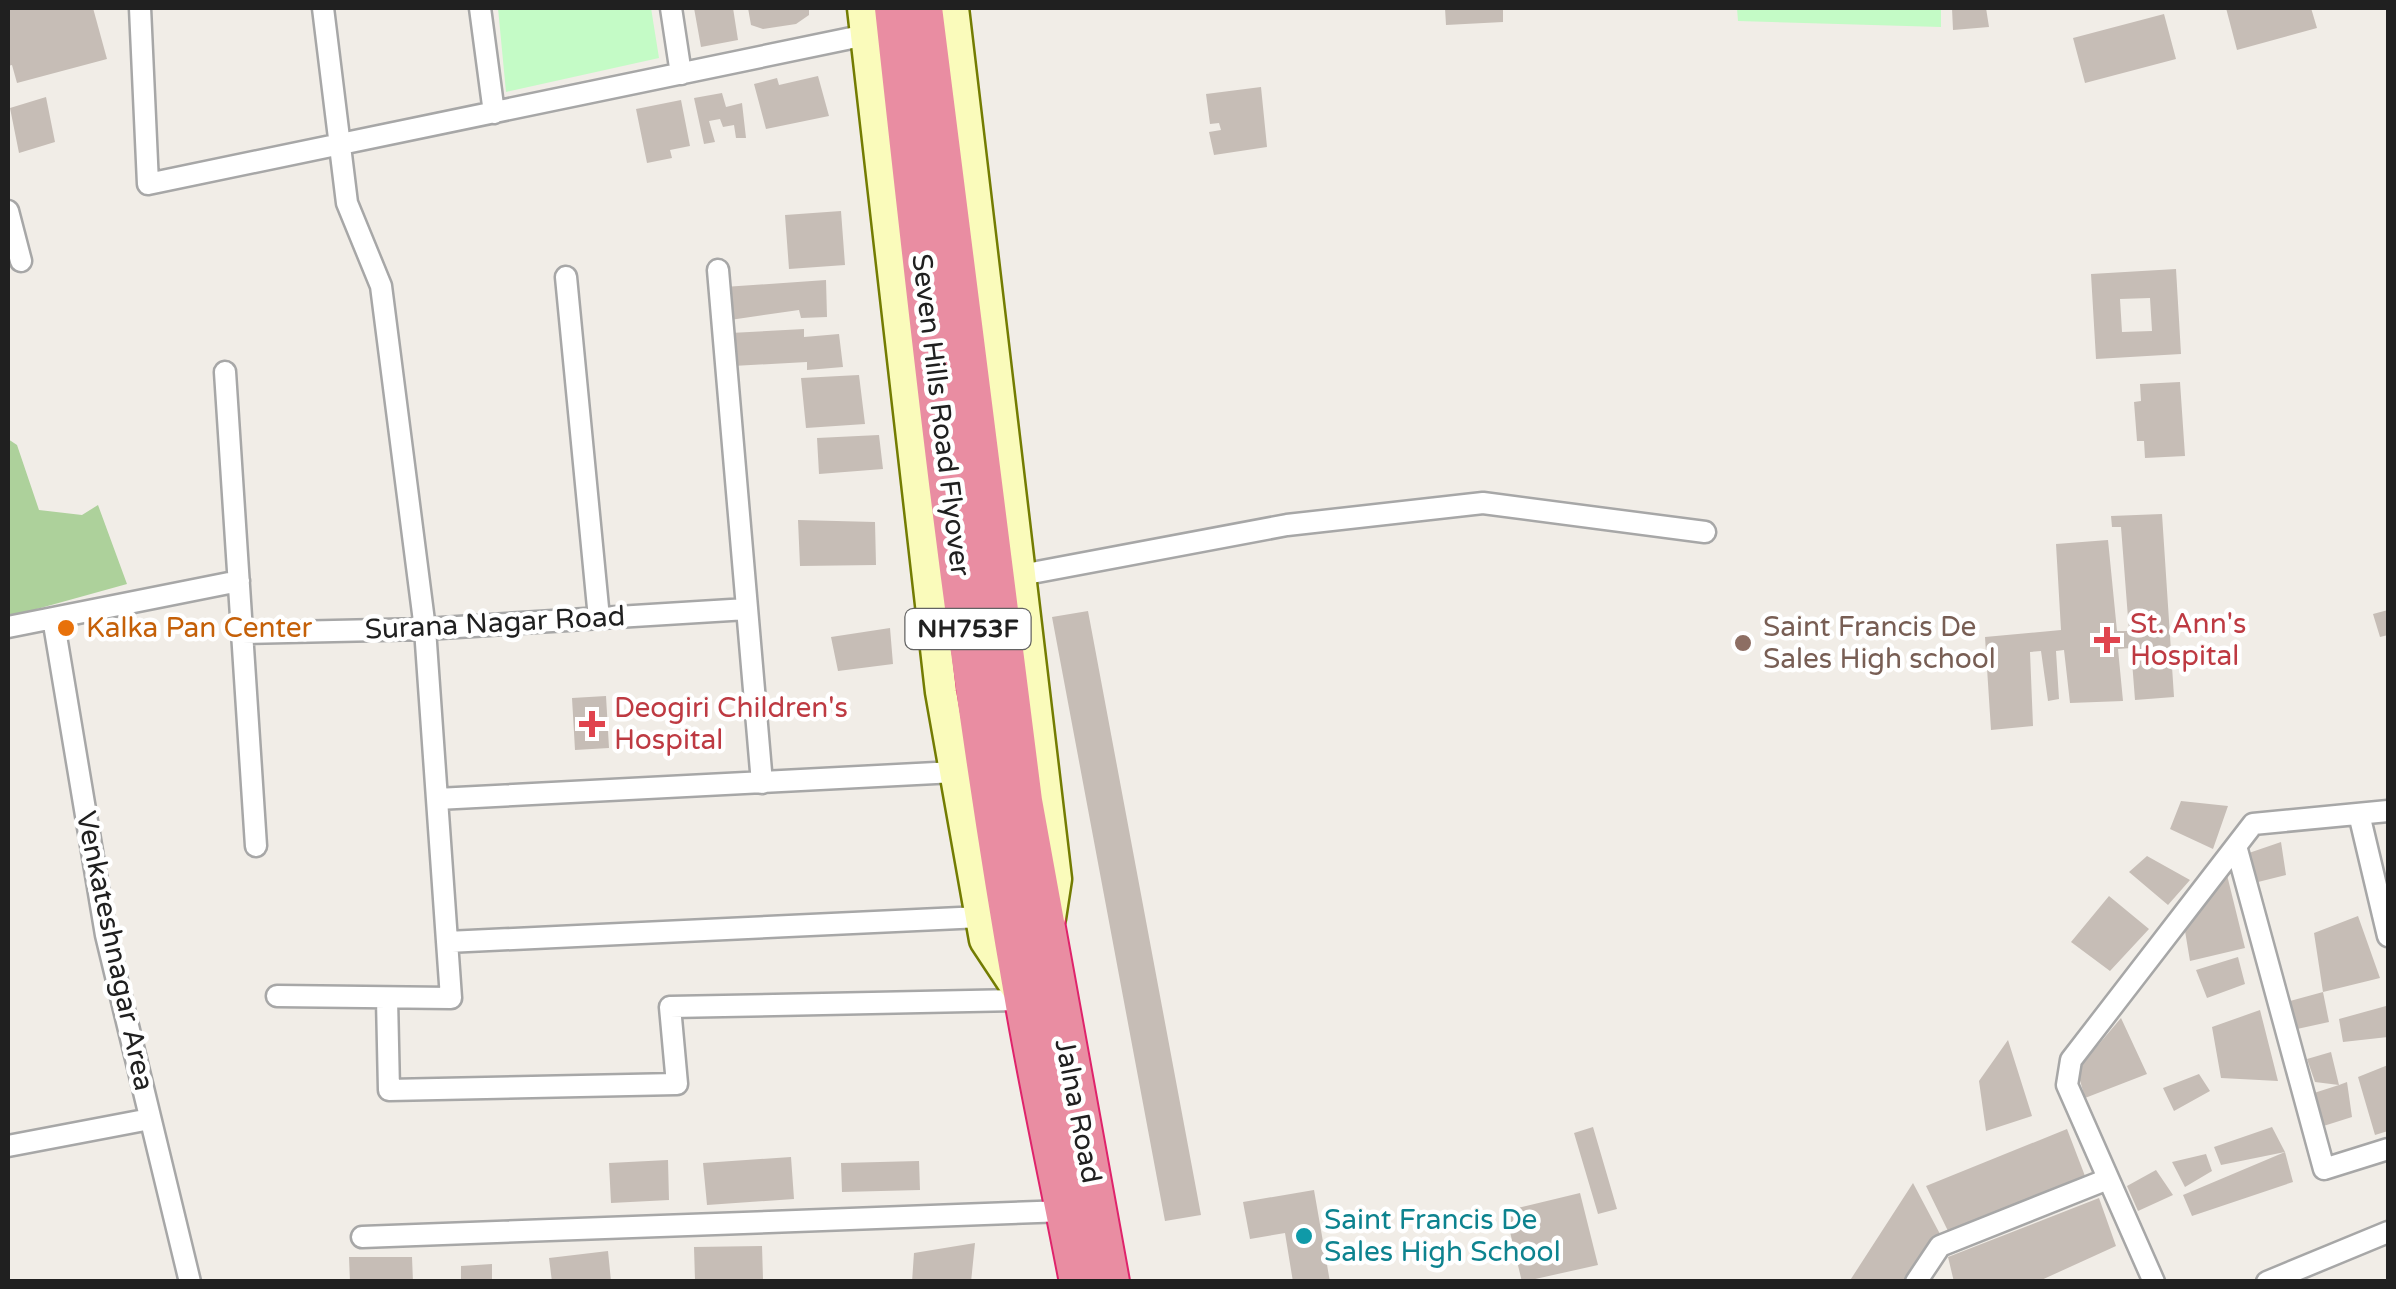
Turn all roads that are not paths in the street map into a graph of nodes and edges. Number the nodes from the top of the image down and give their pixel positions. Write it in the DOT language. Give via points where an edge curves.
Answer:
graph roads {
  1 [pos="140,8"];
  2 [pos="323,8"];
  3 [pos="480,8"];
  4 [pos="671,8"];
  5 [pos="894,8"];
  6 [pos="923,8"];
  7 [pos="954,8"];
  8 [pos="864,21"];
  9 [pos="681,74"];
  10 [pos="494,113"];
  11 [pos="340,146"];
  12 [pos="8,211"];
  13 [pos="20,261"];
  14 [pos="718,270"];
  15 [pos="566,277"];
  16 [pos="225,372"];
  17 [pos="1705,532"];
  18 [pos="1021,575"];
  19 [pos="239,582"];
  20 [pos="747,608"];
  21 [pos="53,618"];
  22 [pos="599,618"];
  23 [pos="8,627"];
  24 [pos="425,629"];
  25 [pos="242,633"];
  26 [pos="955,772"];
  27 [pos="762,782"];
  28 [pos="437,799"];
  29 [pos="2388,811"];
  30 [pos="2359,814"];
  31 [pos="256,846"];
  32 [pos="2236,846"];
  33 [pos="1014,929"];
  34 [pos="2388,936"];
  35 [pos="447,942"];
  36 [pos="277,996"];
  37 [pos="387,999"];
  38 [pos="1024,1000"];
  39 [pos="150,1119"];
  40 [pos="8,1146"];
  41 [pos="2388,1149"];
  42 [pos="2108,1179"];
  43 [pos="1066,1211"];
  44 [pos="2388,1232"];
  45 [pos="362,1237"];
  46 [pos="190,1282"];
  47 [pos="1079,1282"];
  48 [pos="1110,1282"];
  49 [pos="1916,1282"];
  50 [pos="2154,1282"];
  51 [pos="2266,1282"];
  1 -- 11 [label="street" via="148,184"];
  2 -- 11 [label="street"];
  3 -- 10 [label="street"];
  4 -- 9 [label="street"];
  5 -- 33 [label="highway, Seven Hills Road Flyover / NH753F" via="936,386"];
  6 -- 33 [label="highway, Seven Hills Road Flyover / NH753F" via="1036,876"];
  7 -- 18 [label="street"];
  8 -- 9 [label="street"];
  8 -- 26 [label="street"];
  9 -- 10 [label="street"];
  10 -- 11 [label="street"];
  11 -- 24 [label="street" via="347,202 381,286"];
  12 -- 13 [label="street"];
  14 -- 20 [label="street"];
  15 -- 22 [label="street"];
  16 -- 19 [label="street"];
  17 -- 18 [label="street" via="1483,502 1288,526"];
  18 -- 33 [label="street" via="1056,879"];
  19 -- 21 [label="street"];
  19 -- 25 [label="street"];
  20 -- 22 [label="street, Surana Nagar Road"];
  20 -- 27 [label="street"];
  21 -- 23 [label="street"];
  21 -- 39 [label="street, Venkateshnagar Area" via="106,935"];
  22 -- 24 [label="street, Surana Nagar Road"];
  24 -- 25 [label="street, Surana Nagar Road"];
  24 -- 28 [label="street"];
  25 -- 31 [label="street"];
  26 -- 27 [label="street"];
  26 -- 33 [label="street"];
  27 -- 28 [label="street"];
  28 -- 35 [label="street"];
  29 -- 30 [label="street"];
  30 -- 32 [label="street" via="2252,824"];
  30 -- 34 [label="street"];
  32 -- 41 [label="street" via="2324,1168"];
  32 -- 42 [label="street" via="2071,1060 2067,1085"];
  33 -- 35 [label="street"];
  33 -- 38 [label="highway, Seven Hills Road Flyover / NH753F"];
  33 -- 48 [label="highway, Jalna Road / NH753F"];
  35 -- 37 [label="street" via="451,998"];
  36 -- 37 [label="street"];
  37 -- 38 [label="street" via="389,1090 676,1084 670,1007"];
  38 -- 43 [label="highway, Jalna Road / NH753F"];
  39 -- 40 [label="street"];
  39 -- 46 [label="street, Venkateshnagar Area"];
  42 -- 49 [label="street" via="1940,1246"];
  42 -- 50 [label="street"];
  43 -- 45 [label="street"];
  43 -- 47 [label="highway, Jalna Road / NH753F"];
  44 -- 51 [label="street"];
}
